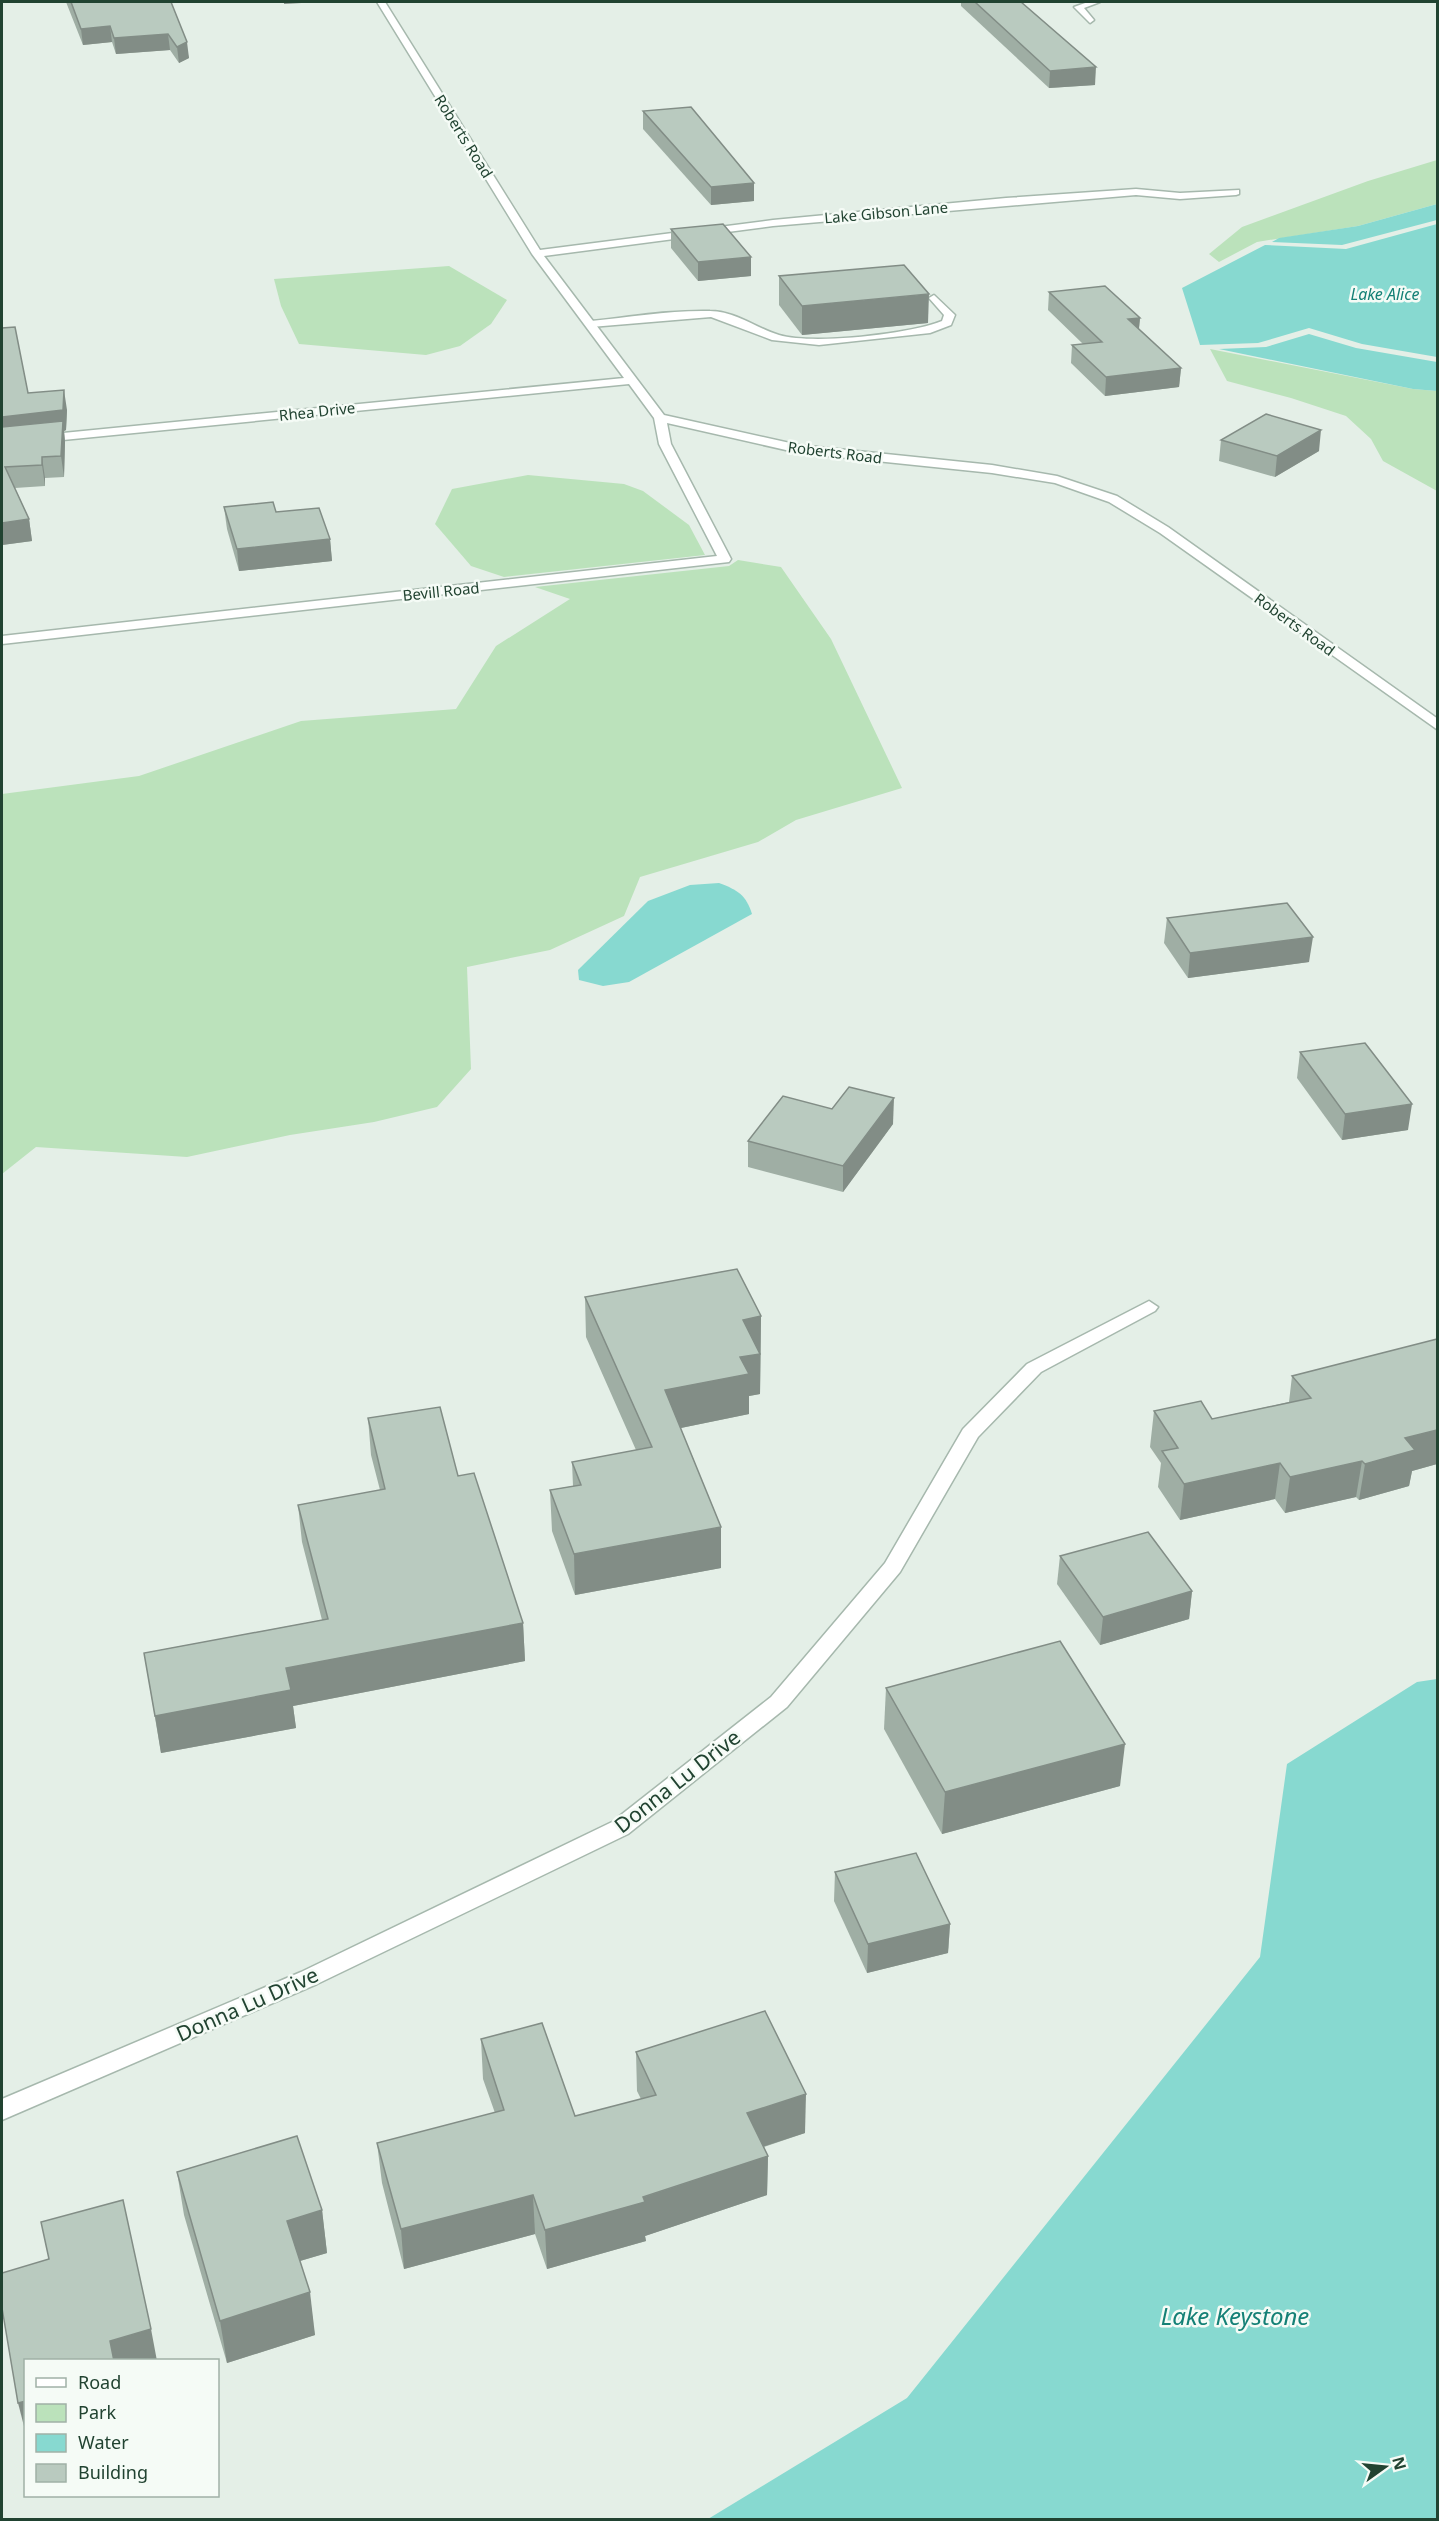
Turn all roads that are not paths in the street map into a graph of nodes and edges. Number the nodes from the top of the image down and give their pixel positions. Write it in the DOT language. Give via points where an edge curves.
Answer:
graph roads {
  1 [pos="381,2"];
  2 [pos="1096,2"];
  3 [pos="1090,20"];
  4 [pos="1236,192"];
  5 [pos="537,254"];
  6 [pos="934,298"];
  7 [pos="591,324"];
  8 [pos="633,380"];
  9 [pos="660,418"];
  10 [pos="2,443"];
  11 [pos="2,640"];
  12 [pos="1437,726"];
  13 [pos="1149,1307"];
  14 [pos="2,2110"];
  1 -- 5 [label="street, Roberts Road"];
  2 -- 3 [label="street" via="1078,7"];
  4 -- 5 [label="street, Lake Gibson Lane" via="1180,196 1136,192 1005,201 772,223"];
  5 -- 7 [label="street, Roberts Road"];
  6 -- 7 [label="street" via="950,315 940,327 820,341 782,339 730,317 711,314"];
  7 -- 8 [label="street, Roberts Road"];
  8 -- 9 [label="street, Roberts Road"];
  8 -- 10 [label="street, Rhea Drive"];
  9 -- 11 [label="street, Bevill Road" via="665,444 725,559"];
  9 -- 12 [label="street, Roberts Road" via="799,450 992,469 1057,480 1113,499 1164,530"];
  13 -- 14 [label="street, Donna Lu Drive" via="1034,1368 970,1433 893,1567 779,1702 620,1828 309,1978"];
}
